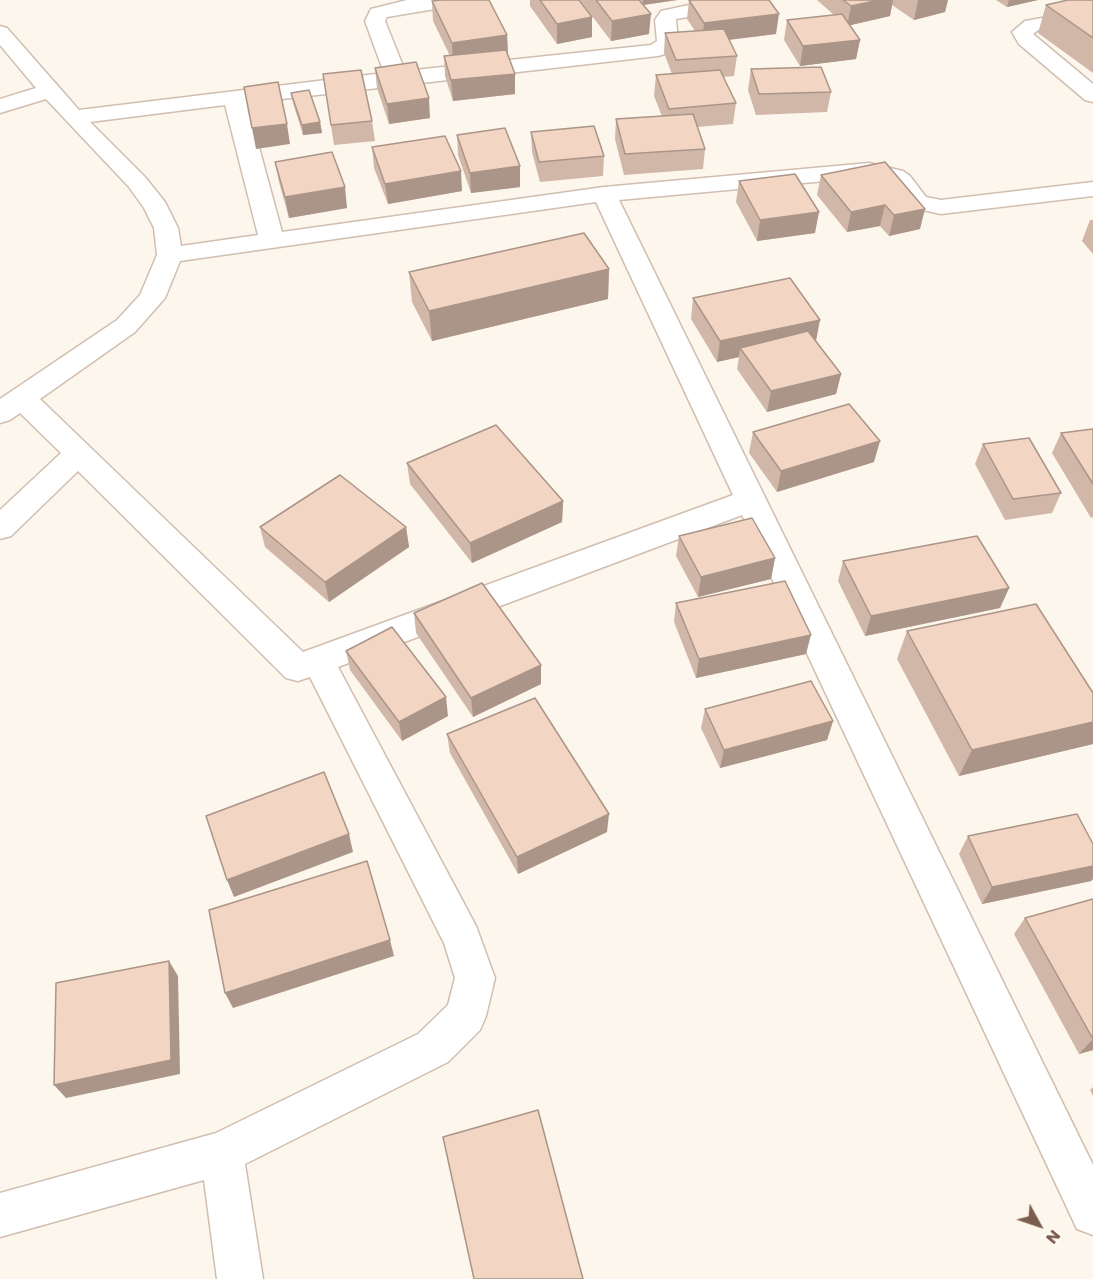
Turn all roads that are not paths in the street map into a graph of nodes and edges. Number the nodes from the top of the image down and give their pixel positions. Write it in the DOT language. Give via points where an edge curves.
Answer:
graph roads {
  1 [pos="445,0"];
  2 [pos="751,0"];
  3 [pos="1093,15"];
  4 [pos="0,32"];
  5 [pos="397,78"];
  6 [pos="52,90"];
  7 [pos="1093,94"];
  8 [pos="234,97"];
  9 [pos="0,106"];
  10 [pos="73,117"];
  11 [pos="1093,189"];
  12 [pos="604,195"];
  13 [pos="272,241"];
  14 [pos="170,255"];
  15 [pos="11,405"];
  16 [pos="79,453"];
  17 [pos="751,500"];
  18 [pos="0,528"];
  19 [pos="318,660"];
  20 [pos="222,1153"];
  21 [pos="1093,1213"];
  22 [pos="0,1215"];
  23 [pos="240,1279"];
  1 -- 5 [label="street" via="378,13 375,21"];
  2 -- 5 [label="street" via="668,15 668,44 658,50"];
  3 -- 7 [label="street" via="1032,25 1022,32 1026,40"];
  4 -- 6 [label="street"];
  5 -- 8 [label="street"];
  6 -- 9 [label="street"];
  6 -- 10 [label="street"];
  8 -- 10 [label="street"];
  8 -- 13 [label="street"];
  10 -- 14 [label="street" via="156,207 166,228"];
  11 -- 12 [label="street" via="934,207 918,202 895,176 869,170"];
  12 -- 13 [label="street"];
  12 -- 17 [label="street"];
  13 -- 14 [label="street"];
  14 -- 15 [label="street" via="152,298 126,326"];
  15 -- 16 [label="street"];
  16 -- 18 [label="street"];
  16 -- 19 [label="street" via="298,668"];
  17 -- 19 [label="street"];
  17 -- 21 [label="street"];
  19 -- 20 [label="street" via="462,939 475,978 466,1016 433,1048"];
  20 -- 22 [label="street"];
  20 -- 23 [label="street"];
}
